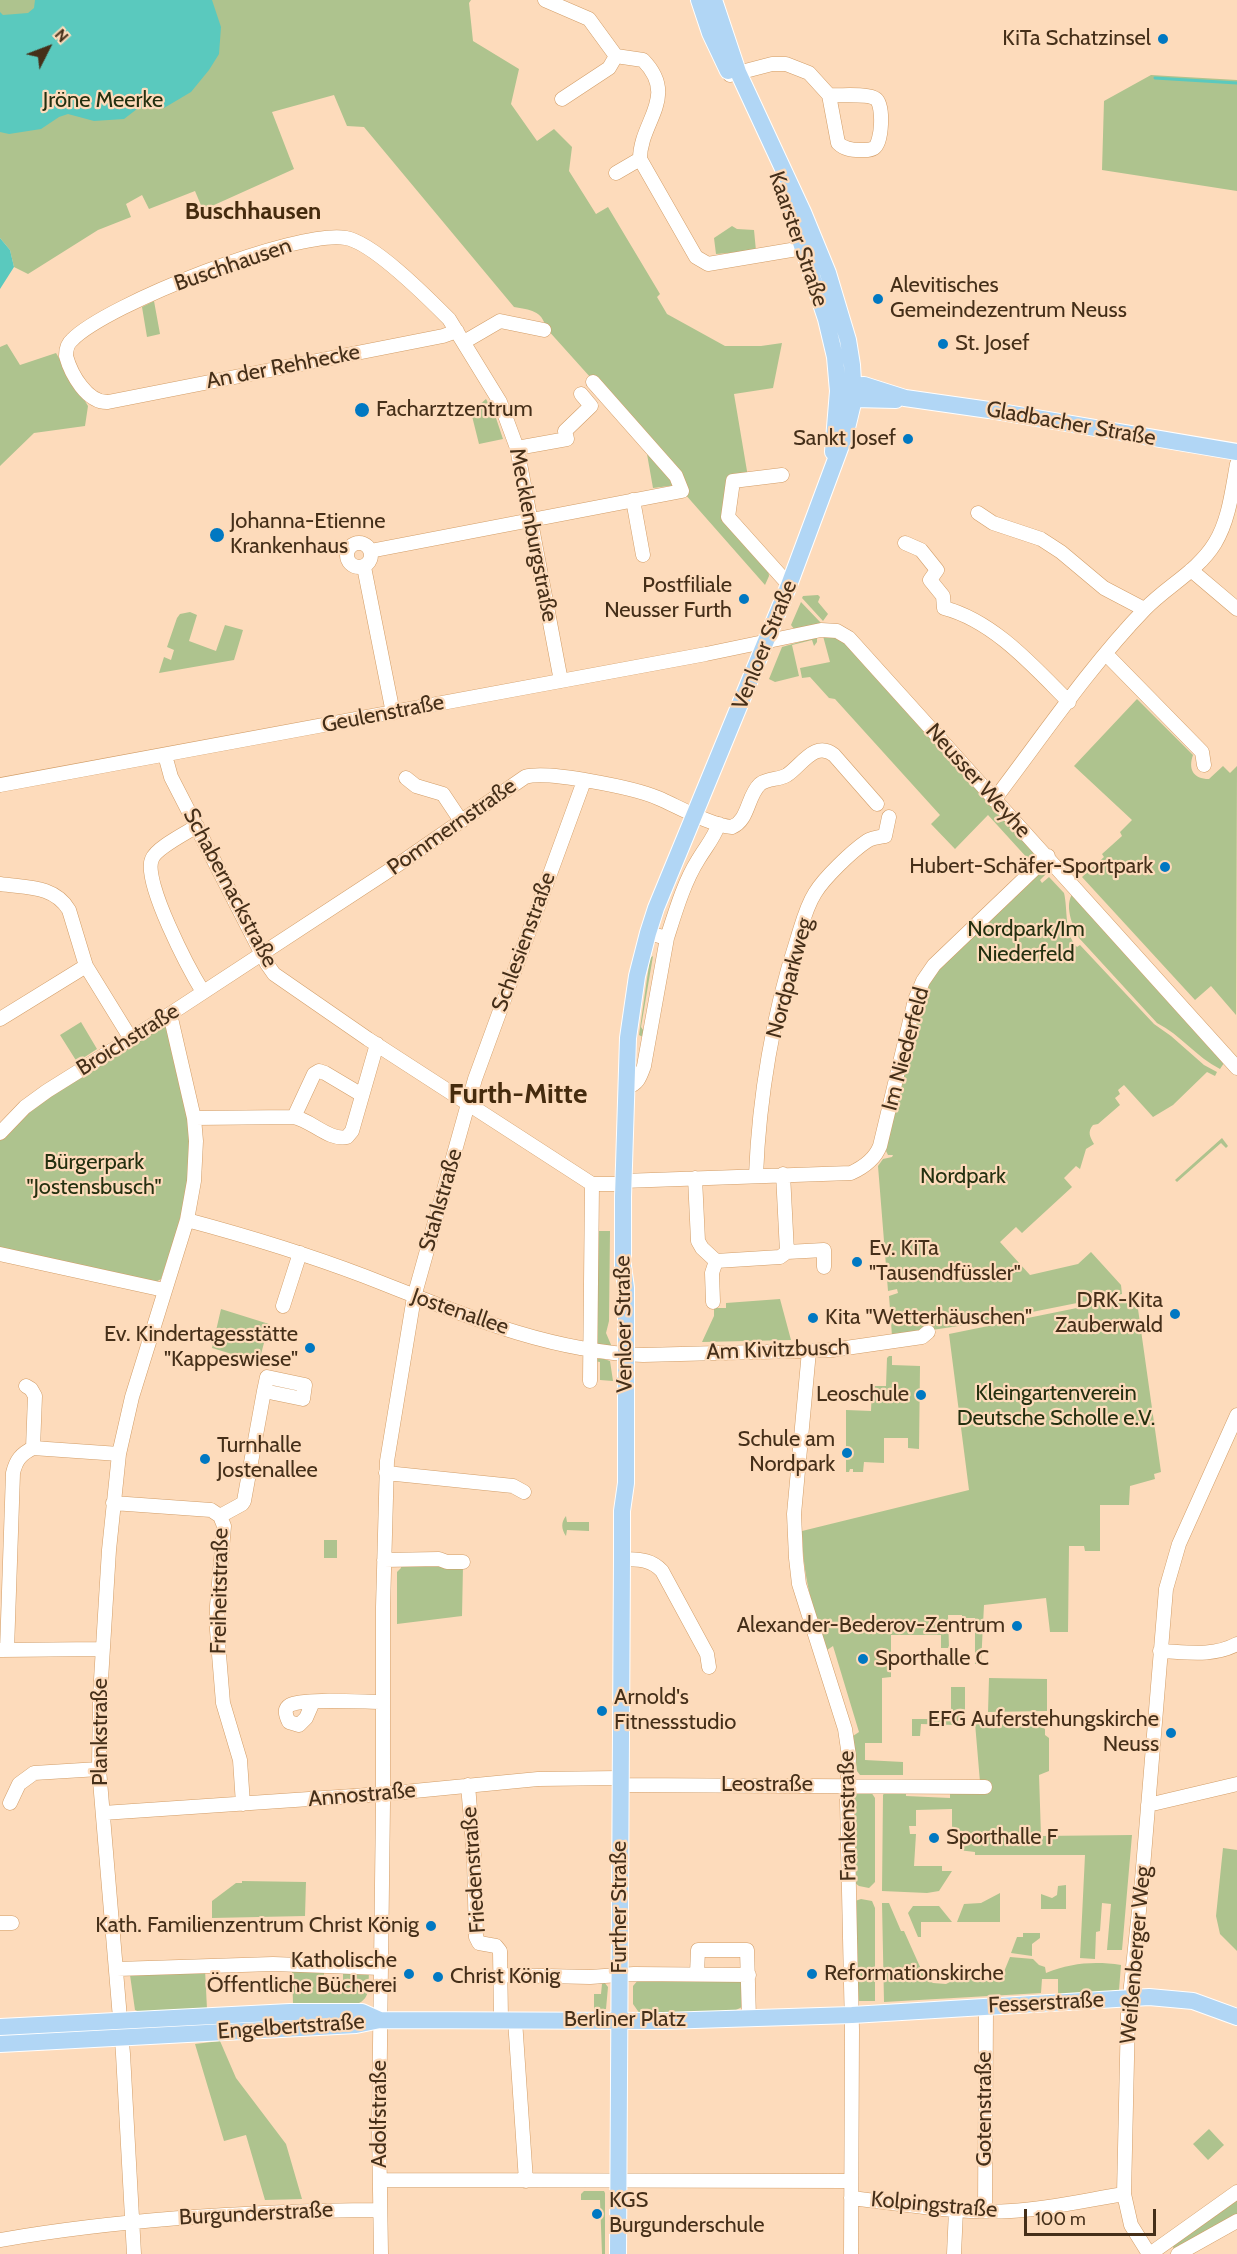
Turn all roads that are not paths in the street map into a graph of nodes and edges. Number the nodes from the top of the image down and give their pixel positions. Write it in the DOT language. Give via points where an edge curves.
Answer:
graph roads {
  1 [pos="545,0"];
  2 [pos="699,0"];
  3 [pos="714,0"];
  4 [pos="616,56"];
  5 [pos="734,74"];
  6 [pos="829,95"];
  7 [pos="562,99"];
  8 [pos="640,159"];
  9 [pos="616,172"];
  10 [pos="803,248"];
  11 [pos="831,283"];
  12 [pos="544,330"];
  13 [pos="460,336"];
  14 [pos="593,382"];
  15 [pos="838,391"];
  16 [pos="854,392"];
  17 [pos="580,394"];
  18 [pos="108,402"];
  19 [pos="517,448"];
  20 [pos="1237,452"];
  21 [pos="1237,464"];
  22 [pos="831,474"];
  23 [pos="782,475"];
  24 [pos="633,500"];
  25 [pos="978,513"];
  26 [pos="530,519"];
  27 [pos="1231,525"];
  28 [pos="905,543"];
  29 [pos="370,551"];
  30 [pos="643,555"];
  31 [pos="364,567"];
  32 [pos="1191,570"];
  33 [pos="789,585"];
  34 [pos="1144,609"];
  35 [pos="1237,609"];
  36 [pos="766,642"];
  37 [pos="1106,654"];
  38 [pos="561,681"];
  39 [pos="1069,702"];
  40 [pos="393,713"];
  41 [pos="165,755"];
  42 [pos="1204,765"];
  43 [pos="406,778"];
  44 [pos="584,781"];
  45 [pos="0,785"];
  46 [pos="994,800"];
  47 [pos="878,804"];
  48 [pos="696,814"];
  49 [pos="889,817"];
  50 [pos="461,821"];
  51 [pos="719,824"];
  52 [pos="197,826"];
  53 [pos="1048,856"];
  54 [pos="0,884"];
  55 [pos="648,933"];
  56 [pos="667,938"];
  57 [pos="261,953"];
  58 [pos="86,966"];
  59 [pos="203,992"];
  60 [pos="170,1014"];
  61 [pos="0,1019"];
  62 [pos="131,1039"];
  63 [pos="376,1044"];
  64 [pos="1237,1068"];
  65 [pos="627,1088"];
  66 [pos="362,1095"];
  67 [pos="468,1104"];
  68 [pos="294,1117"];
  69 [pos="194,1118"];
  70 [pos="0,1133"];
  71 [pos="783,1174"];
  72 [pos="756,1175"];
  73 [pos="695,1178"];
  74 [pos="623,1182"];
  75 [pos="592,1184"];
  76 [pos="187,1220"];
  77 [pos="787,1252"];
  78 [pos="300,1253"];
  79 [pos="0,1254"];
  80 [pos="716,1261"];
  81 [pos="824,1267"];
  82 [pos="164,1290"];
  83 [pos="414,1297"];
  84 [pos="713,1302"];
  85 [pos="283,1306"];
  86 [pos="928,1332"];
  87 [pos="591,1349"];
  88 [pos="809,1351"];
  89 [pos="626,1354"];
  90 [pos="590,1382"];
  91 [pos="26,1386"];
  92 [pos="264,1391"];
  93 [pos="1237,1415"];
  94 [pos="33,1448"];
  95 [pos="119,1454"];
  96 [pos="386,1473"];
  97 [pos="524,1492"];
  98 [pos="113,1503"];
  99 [pos="220,1516"];
  100 [pos="622,1559"];
  101 [pos="384,1560"];
  102 [pos="463,1562"];
  103 [pos="1237,1644"];
  104 [pos="102,1649"];
  105 [pos="3,1650"];
  106 [pos="1160,1651"];
  107 [pos="709,1667"];
  108 [pos="314,1702"];
  109 [pos="382,1702"];
  110 [pos="99,1769"];
  111 [pos="620,1782"];
  112 [pos="1237,1784"];
  113 [pos="468,1785"];
  114 [pos="848,1785"];
  115 [pos="985,1786"];
  116 [pos="383,1794"];
  117 [pos="243,1804"];
  118 [pos="1148,1805"];
  119 [pos="5,1806"];
  120 [pos="103,1813"];
  121 [pos="381,1968"];
  122 [pos="117,1969"];
  123 [pos="697,1974"];
  124 [pos="500,1975"];
  125 [pos="620,1975"];
  126 [pos="748,1975"];
  127 [pos="1129,1998"];
  128 [pos="986,2006"];
  129 [pos="852,2015"];
  130 [pos="1237,2017"];
  131 [pos="749,2018"];
  132 [pos="380,2020"];
  133 [pos="508,2020"];
  134 [pos="619,2021"];
  135 [pos="0,2027"];
  136 [pos="121,2029"];
  137 [pos="0,2044"];
  138 [pos="380,2180"];
  139 [pos="526,2181"];
  140 [pos="851,2181"];
  141 [pos="618,2182"];
  142 [pos="1237,2192"];
  143 [pos="1125,2194"];
  144 [pos="851,2198"];
  145 [pos="380,2210"];
  146 [pos="956,2210"];
  147 [pos="985,2211"];
  148 [pos="131,2221"];
  149 [pos="1237,2221"];
  150 [pos="0,2240"];
  151 [pos="134,2254"];
  152 [pos="381,2254"];
  153 [pos="618,2254"];
  154 [pos="851,2254"];
  155 [pos="954,2254"];
  156 [pos="1149,2254"];
  157 [pos="1178,2254"];
  1 -- 4 [label="street" via="589,19"];
  2 -- 5 [label="main road, Kaarster Straße" via="710,33"];
  3 -- 5 [label="main road, Kaarster Straße"];
  4 -- 7 [label="street" via="609,68"];
  4 -- 8 [label="street" via="644,60 659,86 660,97"];
  5 -- 6 [label="street" via="786,64 809,73"];
  5 -- 10 [label="main road, Kaarster Straße" via="781,184"];
  5 -- 11 [label="main road, Kaarster Straße" via="803,212"];
  6 -- 6 [label="street" via="876,99 880,107 880,139 875,147 851,150 838,143"];
  8 -- 9 [label="street"];
  8 -- 10 [label="street" via="702,262"];
  10 -- 11 [label="main road" via="813,251"];
  10 -- 15 [label="main road, Kaarster Straße" via="826,319"];
  11 -- 16 [label="main road, Kaarster Straße" via="848,340"];
  12 -- 13 [label="street, An der Rehhecke" via="500,321"];
  13 -- 18 [label="street, An der Rehhecke" via="443,336"];
  13 -- 18 [label="street, Buschhausen" via="439,309 366,246 346,238 320,237 183,280 125,307 72,339 66,350 67,362 87,394 96,401"];
  13 -- 19 [label="street, Mecklenburgstraße" via="500,402"];
  14 -- 24 [label="street" via="676,476 682,491"];
  15 -- 16 [label="main road"];
  15 -- 22 [label="main road, Venloer Straße"];
  16 -- 20 [label="main road, Gladbacher Straße" via="890,401 905,398 989,410"];
  16 -- 22 [label="main road, Venloer Straße" via="846,432"];
  17 -- 19 [label="street" via="591,406 565,431 567,440"];
  19 -- 26 [label="street, Mecklenburgstraße"];
  21 -- 27 [label="street"];
  22 -- 33 [label="main road, Venloer Straße"];
  23 -- 33 [label="street" via="733,481 728,517"];
  24 -- 26 [label="street"];
  24 -- 30 [label="street"];
  25 -- 34 [label="street" via="993,523 1041,539 1104,588"];
  26 -- 29 [label="street"];
  26 -- 38 [label="street, Mecklenburgstraße"];
  27 -- 32 [label="street"];
  28 -- 39 [label="street" via="921,550 937,570 930,580 943,596 944,608 968,617 1001,639"];
  29 -- 31 [label="street" via="370,560"];
  29 -- 31 [label="street" via="358,543 348,550 349,563"];
  31 -- 40 [label="street"];
  32 -- 34 [label="street"];
  32 -- 35 [label="street"];
  33 -- 36 [label="main road, Venloer Straße"];
  34 -- 37 [label="street"];
  36 -- 38 [label="street, Geulenstraße"];
  36 -- 46 [label="street, Neusser Weyhe" via="828,629 843,634"];
  36 -- 48 [label="main road, Venloer Straße"];
  37 -- 39 [label="street"];
  37 -- 42 [label="street" via="1202,752"];
  38 -- 40 [label="street, Geulenstraße"];
  39 -- 46 [label="street"];
  40 -- 41 [label="street, Geulenstraße"];
  41 -- 45 [label="street, Geulenstraße"];
  41 -- 52 [label="street, Schabernackstraße" via="171,777"];
  43 -- 50 [label="street" via="416,786 442,794"];
  44 -- 48 [label="street, Pommernstraße" via="646,794"];
  44 -- 50 [label="street, Pommernstraße" via="544,775 525,777"];
  44 -- 67 [label="street, Schlesienstraße"];
  46 -- 53 [label="street, Neusser Weyhe"];
  47 -- 51 [label="street" via="834,755 819,750 787,775 762,783 737,825"];
  48 -- 51 [label="street"];
  48 -- 55 [label="main road, Venloer Straße"];
  49 -- 72 [label="street, Nordparkweg" via="885,836 867,842 825,879 807,909 778,1009"];
  50 -- 57 [label="street, Pommernstraße"];
  51 -- 56 [label="street" via="698,860"];
  52 -- 57 [label="street, Schabernackstraße"];
  52 -- 59 [label="street" via="158,851 151,864 170,929"];
  53 -- 64 [label="street, Neusser Weyhe"];
  53 -- 71 [label="street, Im Niederfeld" via="934,965 923,981 879,1148 866,1165 851,1173"];
  54 -- 58 [label="street" via="58,896 69,910"];
  55 -- 56 [label="street"];
  55 -- 65 [label="main road, Venloer Straße" via="630,1026"];
  56 -- 65 [label="street" via="644,1066 635,1085"];
  57 -- 59 [label="street, Broichstraße"];
  57 -- 63 [label="street, Schabernackstraße" via="274,974"];
  58 -- 61 [label="street"];
  58 -- 62 [label="street"];
  59 -- 60 [label="street, Broichstraße"];
  60 -- 62 [label="street, Broichstraße"];
  60 -- 69 [label="street, Plankstraße"];
  62 -- 70 [label="street, Broichstraße" via="47,1091"];
  63 -- 66 [label="street"];
  63 -- 67 [label="street, Schabernackstraße"];
  65 -- 74 [label="main road, Venloer Straße"];
  66 -- 68 [label="street" via="319,1071"];
  66 -- 68 [label="street" via="347,1137 337,1138"];
  67 -- 75 [label="street, Schabernackstraße"];
  67 -- 83 [label="street, Stahlstraße"];
  68 -- 69 [label="street"];
  69 -- 76 [label="street, Plankstraße" via="196,1160"];
  71 -- 72 [label="street"];
  71 -- 77 [label="street"];
  72 -- 73 [label="street"];
  73 -- 74 [label="street"];
  73 -- 80 [label="street" via="698,1241"];
  74 -- 75 [label="street"];
  74 -- 89 [label="main road, Venloer Straße"];
  75 -- 87 [label="street, Venloer Straße"];
  76 -- 78 [label="street, Jostenallee"];
  76 -- 82 [label="street, Plankstraße"];
  77 -- 80 [label="street" via="780,1257"];
  77 -- 81 [label="street" via="824,1250"];
  78 -- 83 [label="street, Jostenallee"];
  78 -- 85 [label="street"];
  79 -- 82 [label="street"];
  80 -- 84 [label="street" via="711,1273"];
  82 -- 95 [label="street, Plankstraße"];
  83 -- 87 [label="street, Jostenallee" via="535,1337"];
  83 -- 96 [label="street, Stahlstraße"];
  86 -- 88 [label="street, Am Kivitzbusch" via="922,1337 888,1343"];
  87 -- 89 [label="street, Jostenallee"];
  87 -- 90 [label="street, Venloer Straße"];
  88 -- 89 [label="street, Am Kivitzbusch"];
  88 -- 114 [label="street, Frankenstraße" via="794,1514 796,1558 804,1603 845,1729"];
  89 -- 100 [label="main road, Venloer Straße"];
  91 -- 94 [label="street" via="35,1396"];
  92 -- 99 [label="street, Freiheitstraße" via="244,1501"];
  93 -- 106 [label="street, Weißenberger Weg" via="1173,1560"];
  94 -- 95 [label="street"];
  94 -- 105 [label="street" via="19,1457 13,1473"];
  95 -- 98 [label="street, Plankstraße"];
  96 -- 97 [label="street" via="513,1486"];
  96 -- 101 [label="street, Stahlstraße"];
  98 -- 99 [label="street" via="211,1510"];
  98 -- 104 [label="street, Plankstraße"];
  99 -- 117 [label="street, Freiheitstraße" via="224,1526 217,1606 221,1680 226,1720 240,1760"];
  100 -- 107 [label="street" via="646,1560 662,1570 707,1654"];
  100 -- 111 [label="main road, Further Straße"];
  101 -- 102 [label="street"];
  101 -- 109 [label="street, Adolfstraße"];
  103 -- 106 [label="street" via="1206,1653"];
  104 -- 105 [label="street"];
  104 -- 110 [label="street, Plankstraße"];
  106 -- 118 [label="street, Weißenberger Weg"];
  108 -- 109 [label="street"];
  109 -- 116 [label="street, Adolfstraße"];
  110 -- 119 [label="street" via="34,1773 19,1784"];
  110 -- 120 [label="street, Plankstraße"];
  111 -- 113 [label="street, Annostraße" via="538,1779"];
  111 -- 114 [label="street, Leostraße"];
  111 -- 125 [label="main road, Further Straße"];
  112 -- 118 [label="street"];
  113 -- 116 [label="street, Annostraße"];
  113 -- 124 [label="street, Friedenstraße" via="476,1937 479,1943 498,1948"];
  114 -- 115 [label="street, Leostraße"];
  114 -- 129 [label="street, Frankenstraße"];
  116 -- 117 [label="street, Annostraße"];
  116 -- 121 [label="street, Adolfstraße"];
  117 -- 120 [label="street, Annostraße"];
  118 -- 127 [label="street, Weißenberger Weg"];
  120 -- 122 [label="street, Plankstraße"];
  121 -- 122 [label="street" via="265,1964"];
  121 -- 132 [label="street, Adolfstraße"];
  122 -- 136 [label="street, Plankstraße"];
  123 -- 125 [label="street, Berliner Platz"];
  123 -- 126 [label="street, Berliner Platz"];
  123 -- 126 [label="street" via="698,1950 712,1949 747,1950"];
  124 -- 125 [label="street, Berliner Platz"];
  124 -- 133 [label="street"];
  125 -- 134 [label="main road, Further Straße"];
  126 -- 131 [label="street"];
  127 -- 128 [label="main road, Fesserstraße"];
  127 -- 130 [label="main road, Fesserstraße" via="1193,2001"];
  127 -- 143 [label="street, Weißenberger Weg"];
  128 -- 129 [label="main road, Fesserstraße"];
  128 -- 147 [label="street, Gotenstraße"];
  129 -- 131 [label="main road, Berliner Platz"];
  129 -- 140 [label="street, Frankenstraße"];
  131 -- 134 [label="main road, Berliner Platz"];
  132 -- 133 [label="main road, Berliner Platz"];
  132 -- 136 [label="main road, Engelbertstraße" via="356,2025"];
  132 -- 138 [label="street, Adolfstraße"];
  133 -- 134 [label="main road, Berliner Platz"];
  133 -- 139 [label="street"];
  134 -- 141 [label="main road, Further Straße"];
  135 -- 136 [label="main road, Engelbertstraße"];
  136 -- 137 [label="main road, Engelbertstraße"];
  136 -- 148 [label="street, Plankstraße"];
  138 -- 139 [label="street"];
  138 -- 145 [label="street, Adolfstraße"];
  139 -- 141 [label="street"];
  140 -- 141 [label="street, Kolpingstraße"];
  140 -- 144 [label="street, Frankenstraße"];
  141 -- 153 [label="main road, Further Straße"];
  142 -- 156 [label="street"];
  143 -- 147 [label="street, Kolpingstraße" via="1032,2209"];
  143 -- 156 [label="street, Weißenberger Weg" via="1131,2225"];
  144 -- 146 [label="street, Kolpingstraße"];
  144 -- 154 [label="street, Frankenstraße"];
  145 -- 148 [label="street, Burgunderstraße"];
  145 -- 152 [label="street, Adolfstraße"];
  146 -- 147 [label="street, Kolpingstraße"];
  146 -- 155 [label="street"];
  148 -- 150 [label="street, Burgunderstraße"];
  148 -- 151 [label="street, Plankstraße"];
  149 -- 157 [label="street"];
}
